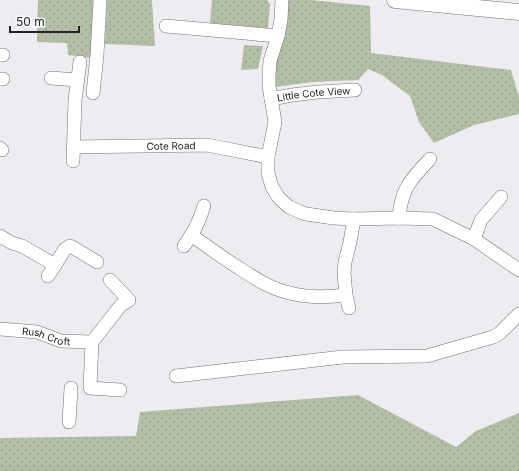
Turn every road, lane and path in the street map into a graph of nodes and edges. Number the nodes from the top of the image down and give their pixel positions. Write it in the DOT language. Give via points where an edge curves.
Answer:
graph roads {
  1 [pos="100,0"];
  2 [pos="282,0"];
  3 [pos="395,0"];
  4 [pos="512,7"];
  5 [pos="166,26"];
  6 [pos="278,36"];
  7 [pos="80,62"];
  8 [pos="51,78"];
  9 [pos="77,80"];
  10 [pos="355,90"];
  11 [pos="93,93"];
  12 [pos="271,99"];
  13 [pos="74,147"];
  14 [pos="268,157"];
  15 [pos="430,159"];
  16 [pos="73,161"];
  17 [pos="500,197"];
  18 [pos="204,206"];
  19 [pos="398,218"];
  20 [pos="354,219"];
  21 [pos="0,236"];
  22 [pos="474,239"];
  23 [pos="97,262"];
  24 [pos="519,270"];
  25 [pos="110,280"];
  26 [pos="519,314"];
  27 [pos="0,329"];
  28 [pos="92,342"];
  29 [pos="176,376"];
  30 [pos="90,388"];
  31 [pos="120,390"];
  32 [pos="69,422"];
  1 -- 11 [label="street"];
  2 -- 6 [label="street"];
  3 -- 4 [label="main road"];
  5 -- 6 [label="street"];
  6 -- 12 [label="street" via="270,61"];
  7 -- 9 [label="street"];
  8 -- 9 [label="street"];
  9 -- 13 [label="street"];
  10 -- 12 [label="street, Little Cote View"];
  12 -- 14 [label="street" via="275,122"];
  13 -- 14 [label="street, Cote Road" via="207,145"];
  13 -- 16 [label="street"];
  14 -- 20 [label="street" via="268,173 272,188 289,207 306,214"];
  15 -- 19 [label="street" via="406,187"];
  17 -- 22 [label="street" via="481,220"];
  18 -- 20 [label="street" via="188,241 272,288 308,296 334,296 348,302 344,268"];
  19 -- 20 [label="street"];
  19 -- 22 [label="street" via="433,219"];
  21 -- 23 [label="street" via="22,246 51,271 65,249 70,246"];
  22 -- 24 [label="street"];
  25 -- 28 [label="street" via="129,300 121,305"];
  26 -- 29 [label="street" via="493,338 427,356 343,357"];
  27 -- 28 [label="street, Rush Croft" via="37,332 61,341"];
  28 -- 30 [label="street"];
  30 -- 31 [label="street"];
  30 -- 32 [label="street" via="68,388"];
}
